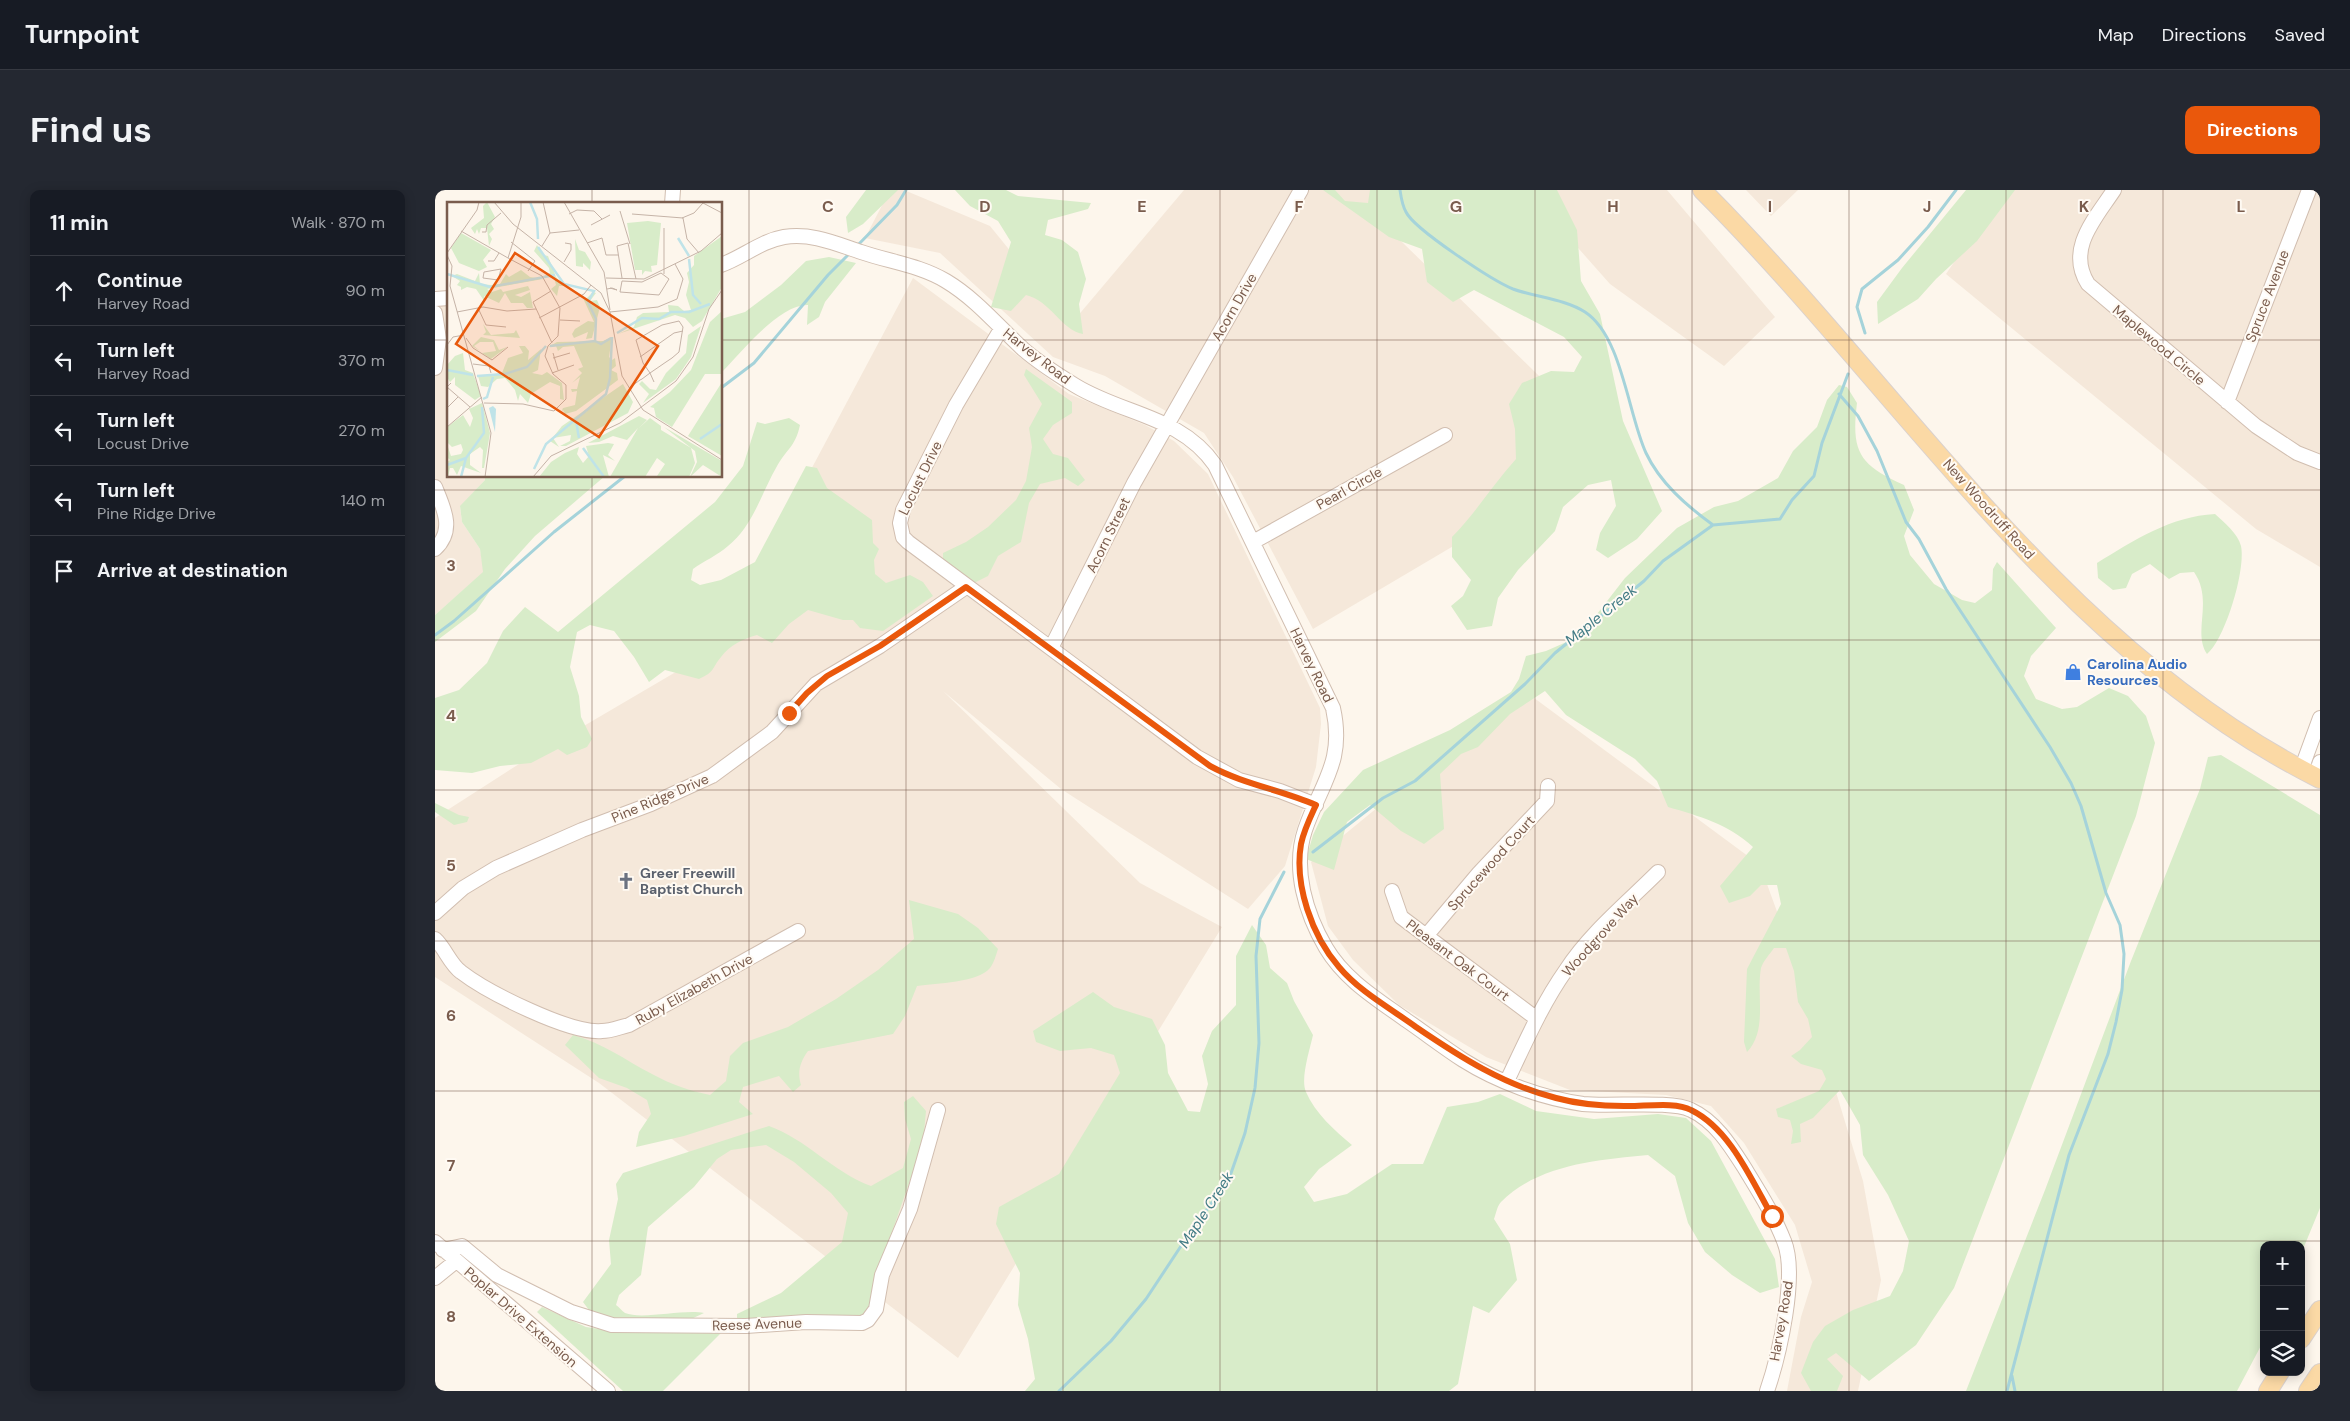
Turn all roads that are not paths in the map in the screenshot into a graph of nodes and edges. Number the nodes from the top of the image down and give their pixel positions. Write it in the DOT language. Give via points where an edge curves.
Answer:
graph roads {
  1 [pos="1301,190"];
  2 [pos="1702,190"];
  3 [pos="2114,190"];
  4 [pos="2309,190"];
  5 [pos="723,264"];
  6 [pos="435,313"];
  7 [pos="1001,328"];
  8 [pos="435,368"];
  9 [pos="2227,402"];
  10 [pos="1167,423"];
  11 [pos="1445,435"];
  12 [pos="2320,462"];
  13 [pos="435,487"];
  14 [pos="1253,542"];
  15 [pos="435,549"];
  16 [pos="966,587"];
  17 [pos="1051,648"];
  18 [pos="2320,718"];
  19 [pos="2314,772"];
  20 [pos="1548,786"];
  21 [pos="1316,805"];
  22 [pos="1658,872"];
  23 [pos="1392,891"];
  24 [pos="435,912"];
  25 [pos="798,931"];
  26 [pos="1426,936"];
  27 [pos="435,939"];
  28 [pos="1537,1018"];
  29 [pos="1507,1081"];
  30 [pos="938,1110"];
  31 [pos="439,1246"];
  32 [pos="456,1261"];
  33 [pos="435,1278"];
  34 [pos="2320,1310"];
  35 [pos="2305,1333"];
  36 [pos="2320,1373"];
  37 [pos="2277,1376"];
  38 [pos="608,1391"];
  39 [pos="1767,1391"];
  40 [pos="2268,1391"];
  41 [pos="2308,1391"];
  1 -- 10 [label="street, Acorn Drive"];
  2 -- 19 [label="main road, New Woodruff Road" via="2023,548 2100,626 2182,692"];
  3 -- 9 [label="street, Maplewood Circle" via="2081,244 2079,260 2082,275 2095,291"];
  4 -- 9 [label="street, Spruce Avenue"];
  5 -- 7 [label="street, Harvey Road" via="764,243 784,237 812,236 911,265 945,281 977,304"];
  6 -- 8 [label="street" via="439,339"];
  7 -- 10 [label="street, Harvey Road" via="1038,360 1078,387 1122,408"];
  7 -- 16 [label="street, Locust Drive" via="956,405 901,516 901,530 908,542"];
  9 -- 12 [label="street, Maplewood Circle" via="2282,444"];
  10 -- 14 [label="street, Harvey Road" via="1207,452"];
  10 -- 17 [label="street, Acorn Street"];
  11 -- 14 [label="street, Pearl Circle"];
  13 -- 15 [label="street" via="447,526 442,542"];
  14 -- 21 [label="street, Harvey Road" via="1333,708 1337,724 1335,758"];
  16 -- 17 [label="street, Locust Drive"];
  16 -- 24 [label="street, Pine Ridge Drive" via="880,646 817,684 772,732 712,776 496,868 463,888"];
  17 -- 21 [label="street, Locust Drive" via="1210,766 1239,780"];
  18 -- 19 [label="street"];
  20 -- 26 [label="street, Sprucewood Court" via="1547,801 1479,873"];
  21 -- 29 [label="street, Harvey Road" via="1301,844 1303,888 1315,926 1339,967 1369,994 1464,1060"];
  22 -- 28 [label="street, Woodgrove Way" via="1567,968"];
  23 -- 26 [label="street, Pleasant Oak Court" via="1401,917"];
  25 -- 27 [label="street, Ruby Elizabeth Drive" via="629,1025 601,1032 567,1025 480,984 459,971"];
  26 -- 28 [label="street, Pleasant Oak Court"];
  28 -- 29 [label="street, Woodgrove Way"];
  29 -- 39 [label="street, Harvey Road" via="1527,1090 1584,1104 1688,1108 1712,1123 1751,1179 1785,1242 1789,1266 1788,1292"];
  30 -- 31 [label="street, Reese Avenue" via="910,1209 882,1275 875,1309 862,1323 612,1326 571,1312 497,1275 462,1246"];
  31 -- 32 [label="street, Poplar Drive Extension"];
  32 -- 33 [label="street"];
  32 -- 38 [label="street, Poplar Drive Extension"];
  34 -- 35 [label="main road"];
  36 -- 41 [label="main road"];
  37 -- 40 [label="main road"];
}
